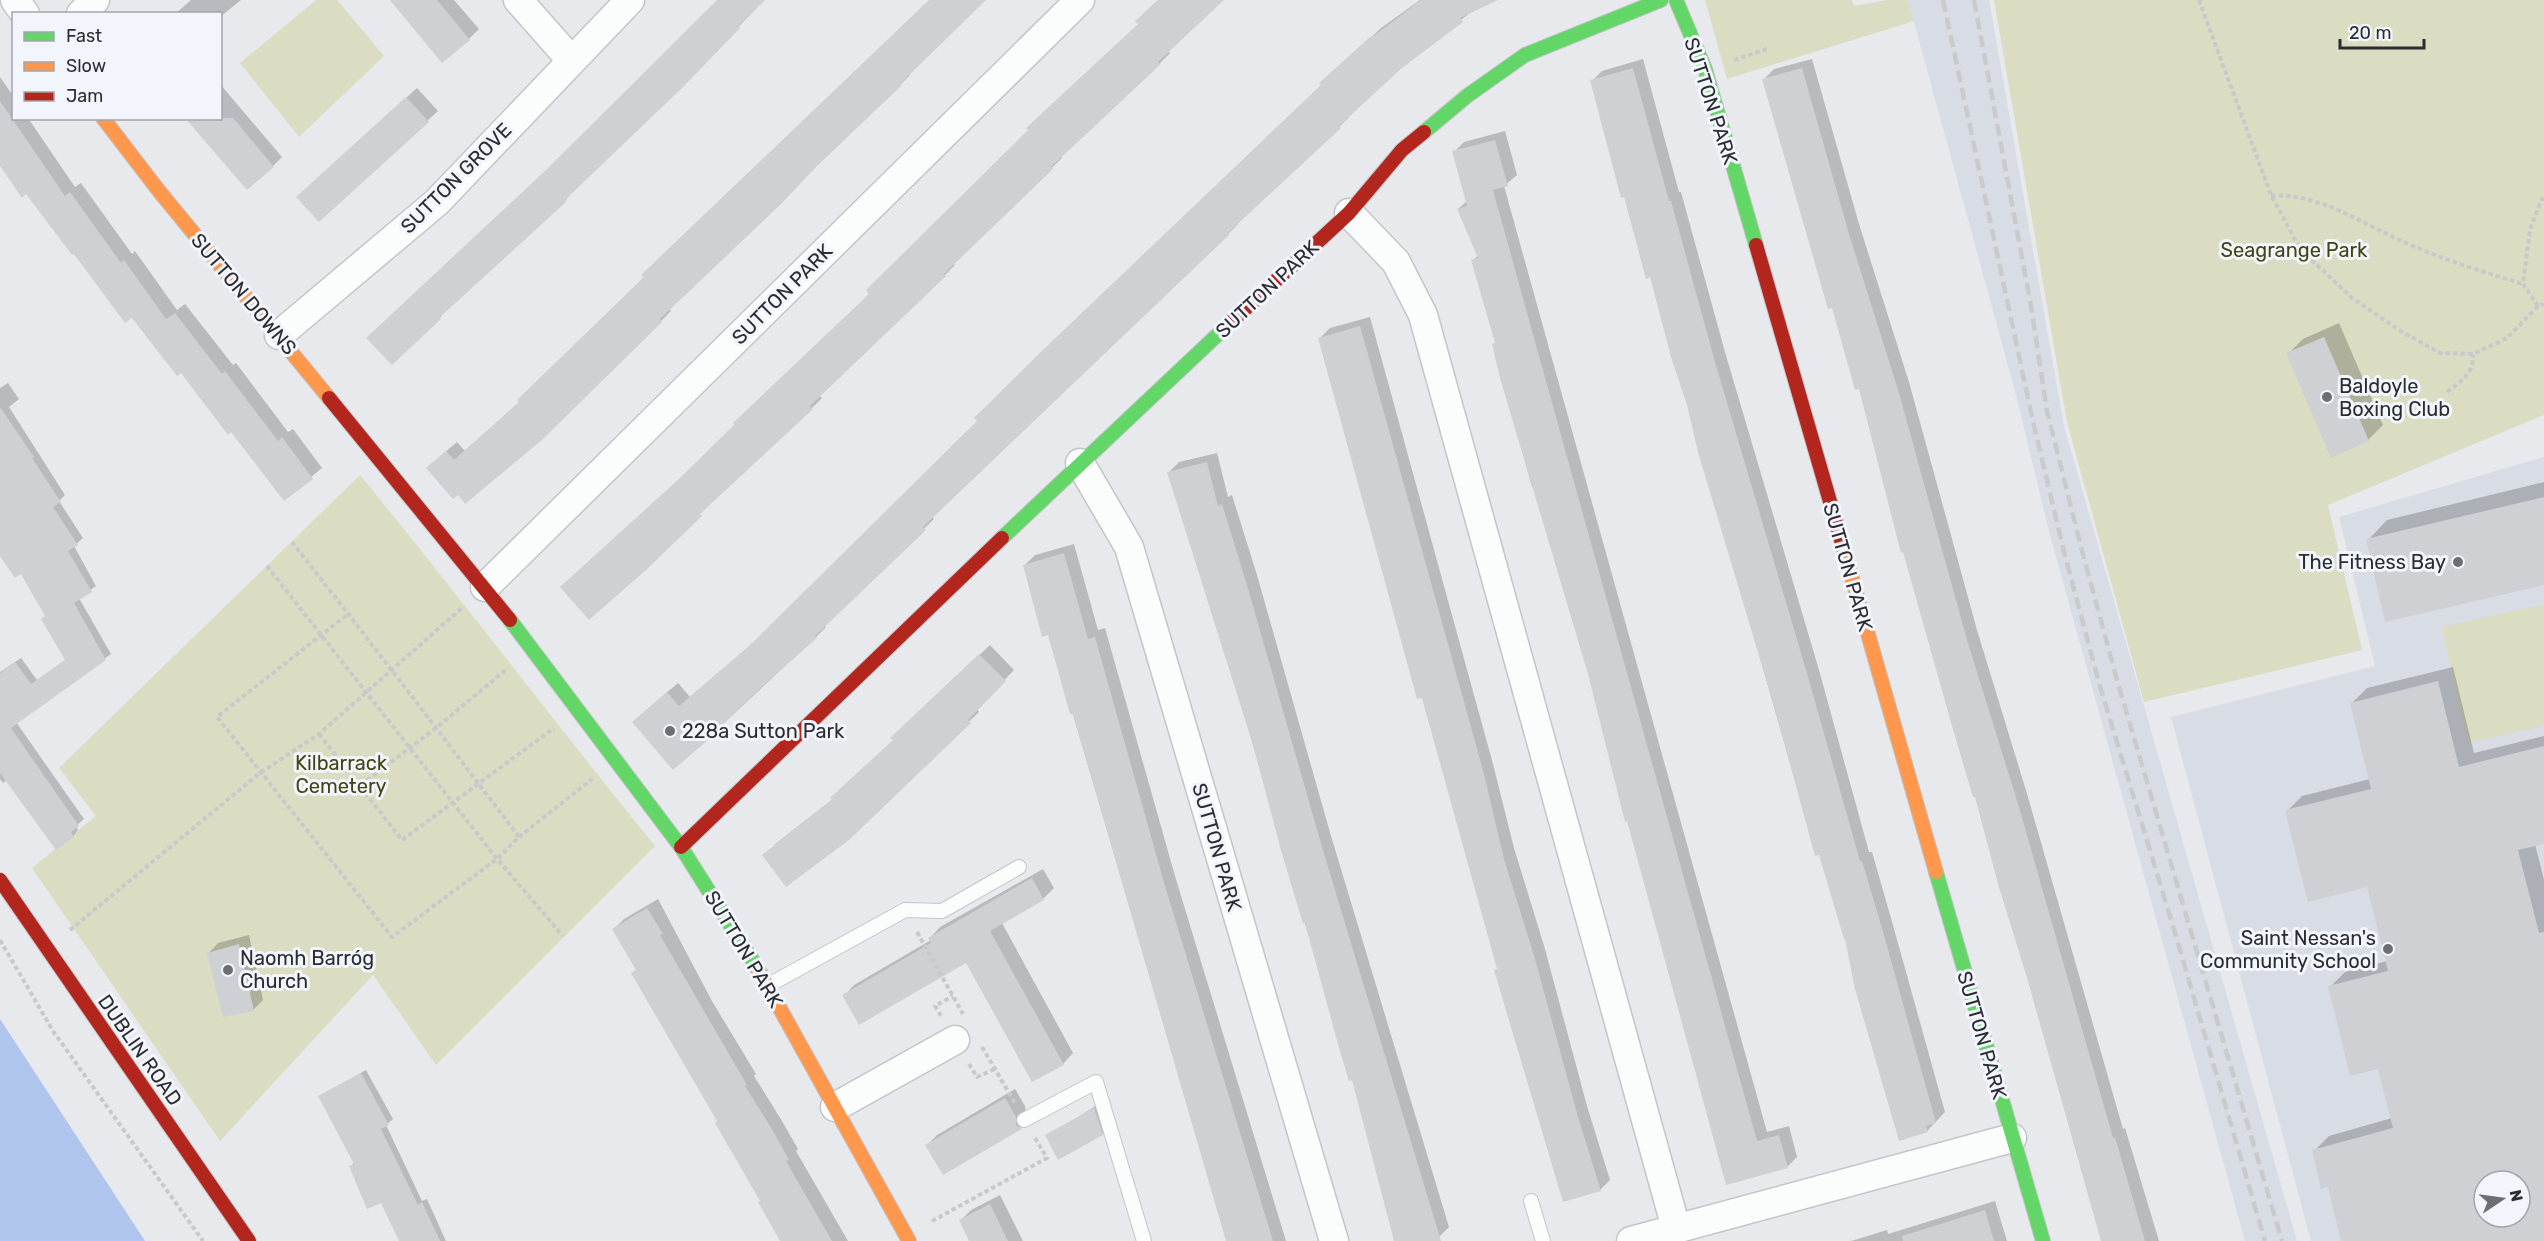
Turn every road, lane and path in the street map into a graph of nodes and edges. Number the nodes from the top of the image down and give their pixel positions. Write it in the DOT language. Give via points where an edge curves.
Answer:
graph roads {
  1 [pos="94,0"];
  2 [pos="518,0"];
  3 [pos="630,0"];
  4 [pos="1080,0"];
  5 [pos="1661,0"];
  6 [pos="1676,0"];
  7 [pos="2199,0"];
  8 [pos="83,12"];
  9 [pos="571,60"];
  10 [pos="105,120"];
  11 [pos="2544,194"];
  12 [pos="2271,195"];
  13 [pos="1348,213"];
  14 [pos="2523,284"];
  15 [pos="2544,304"];
  16 [pos="2538,306"];
  17 [pos="279,335"];
  18 [pos="2473,354"];
  19 [pos="2447,392"];
  20 [pos="1080,463"];
  21 [pos="387,467"];
  22 [pos="292,542"];
  23 [pos="267,566"];
  24 [pos="475,596"];
  25 [pos="348,614"];
  26 [pos="321,635"];
  27 [pos="511,665"];
  28 [pos="392,670"];
  29 [pos="366,693"];
  30 [pos="557,725"];
  31 [pos="436,728"];
  32 [pos="319,734"];
  33 [pos="410,748"];
  34 [pos="260,774"];
  35 [pos="597,775"];
  36 [pos="479,784"];
  37 [pos="361,785"];
  38 [pos="453,803"];
  39 [pos="519,837"];
  40 [pos="681,847"];
  41 [pos="497,859"];
  42 [pos="1019,867"];
  43 [pos="0,880"];
  44 [pos="905,910"];
  45 [pos="563,936"];
  46 [pos="0,940"];
  47 [pos="44,946"];
  48 [pos="767,986"];
  49 [pos="968,1035"];
  50 [pos="835,1107"];
  51 [pos="1024,1120"];
  52 [pos="2012,1138"];
  53 [pos="1531,1201"];
  54 [pos="1676,1228"];
  55 [pos="907,1238"];
  56 [pos="203,1241"];
  57 [pos="249,1241"];
  58 [pos="1144,1241"];
  59 [pos="1334,1241"];
  60 [pos="1543,1241"];
  61 [pos="1631,1241"];
  62 [pos="2043,1241"];
  1 -- 8 [label="street"];
  2 -- 9 [label="street"];
  3 -- 9 [label="street, SUTTON GROVE"];
  4 -- 24 [label="street, SUTTON PARK"];
  5 -- 13 [label="street, SUTTON PARK" via="1525,55 1467,96 1402,150"];
  6 -- 52 [label="street, SUTTON PARK" via="1705,69"];
  7 -- 12 [label="path"];
  9 -- 17 [label="street, SUTTON GROVE" via="437,202"];
  10 -- 17 [label="street, SUTTON DOWNS"];
  11 -- 14 [label="path" via="2530,229"];
  12 -- 14 [label="path" via="2291,195 2329,204 2417,248"];
  12 -- 18 [label="path" via="2300,249 2352,298 2440,353"];
  13 -- 20 [label="street, SUTTON PARK"];
  13 -- 54 [label="street" via="1396,262 1424,315"];
  14 -- 16 [label="path"];
  15 -- 16 [label="path"];
  16 -- 18 [label="path" via="2507,338"];
  17 -- 21 [label="street, SUTTON DOWNS"];
  18 -- 19 [label="path" via="2474,366"];
  20 -- 40 [label="street, SUTTON PARK"];
  20 -- 59 [label="street, SUTTON PARK" via="1129,547"];
  21 -- 24 [label="street, SUTTON PARK"];
  22 -- 25 [label="path"];
  23 -- 26 [label="path"];
  24 -- 28 [label="path"];
  24 -- 40 [label="street, SUTTON PARK"];
  25 -- 26 [label="path"];
  25 -- 28 [label="path"];
  26 -- 29 [label="path"];
  26 -- 34 [label="path" via="217,717"];
  27 -- 31 [label="path"];
  28 -- 29 [label="path"];
  28 -- 31 [label="path"];
  29 -- 32 [label="path"];
  29 -- 33 [label="path"];
  30 -- 36 [label="path"];
  31 -- 33 [label="path"];
  31 -- 36 [label="path"];
  32 -- 34 [label="path"];
  32 -- 37 [label="path"];
  33 -- 37 [label="path"];
  33 -- 38 [label="path"];
  34 -- 41 [label="path" via="392,937"];
  34 -- 47 [label="path" via="69,931"];
  35 -- 39 [label="path"];
  36 -- 38 [label="path"];
  36 -- 39 [label="path"];
  37 -- 38 [label="path" via="402,840"];
  38 -- 41 [label="path"];
  39 -- 41 [label="path"];
  40 -- 48 [label="street, SUTTON PARK"];
  41 -- 45 [label="path"];
  42 -- 44 [label="lane" via="942,911"];
  43 -- 47 [label="street, DUBLIN ROAD"];
  44 -- 48 [label="lane"];
  44 -- 49 [label="path"];
  46 -- 56 [label="path" via="65,1048"];
  47 -- 57 [label="street, DUBLIN ROAD"];
  48 -- 50 [label="street, SUTTON PARK"];
  49 -- 50 [label="street"];
  49 -- 51 [label="path"];
  50 -- 55 [label="street, SUTTON PARK"];
  51 -- 55 [label="path" via="1047,1158"];
  51 -- 58 [label="lane" via="1096,1082"];
  52 -- 54 [label="street"];
  52 -- 62 [label="street, SUTTON PARK"];
  53 -- 60 [label="lane"];
  54 -- 61 [label="street"];
}
